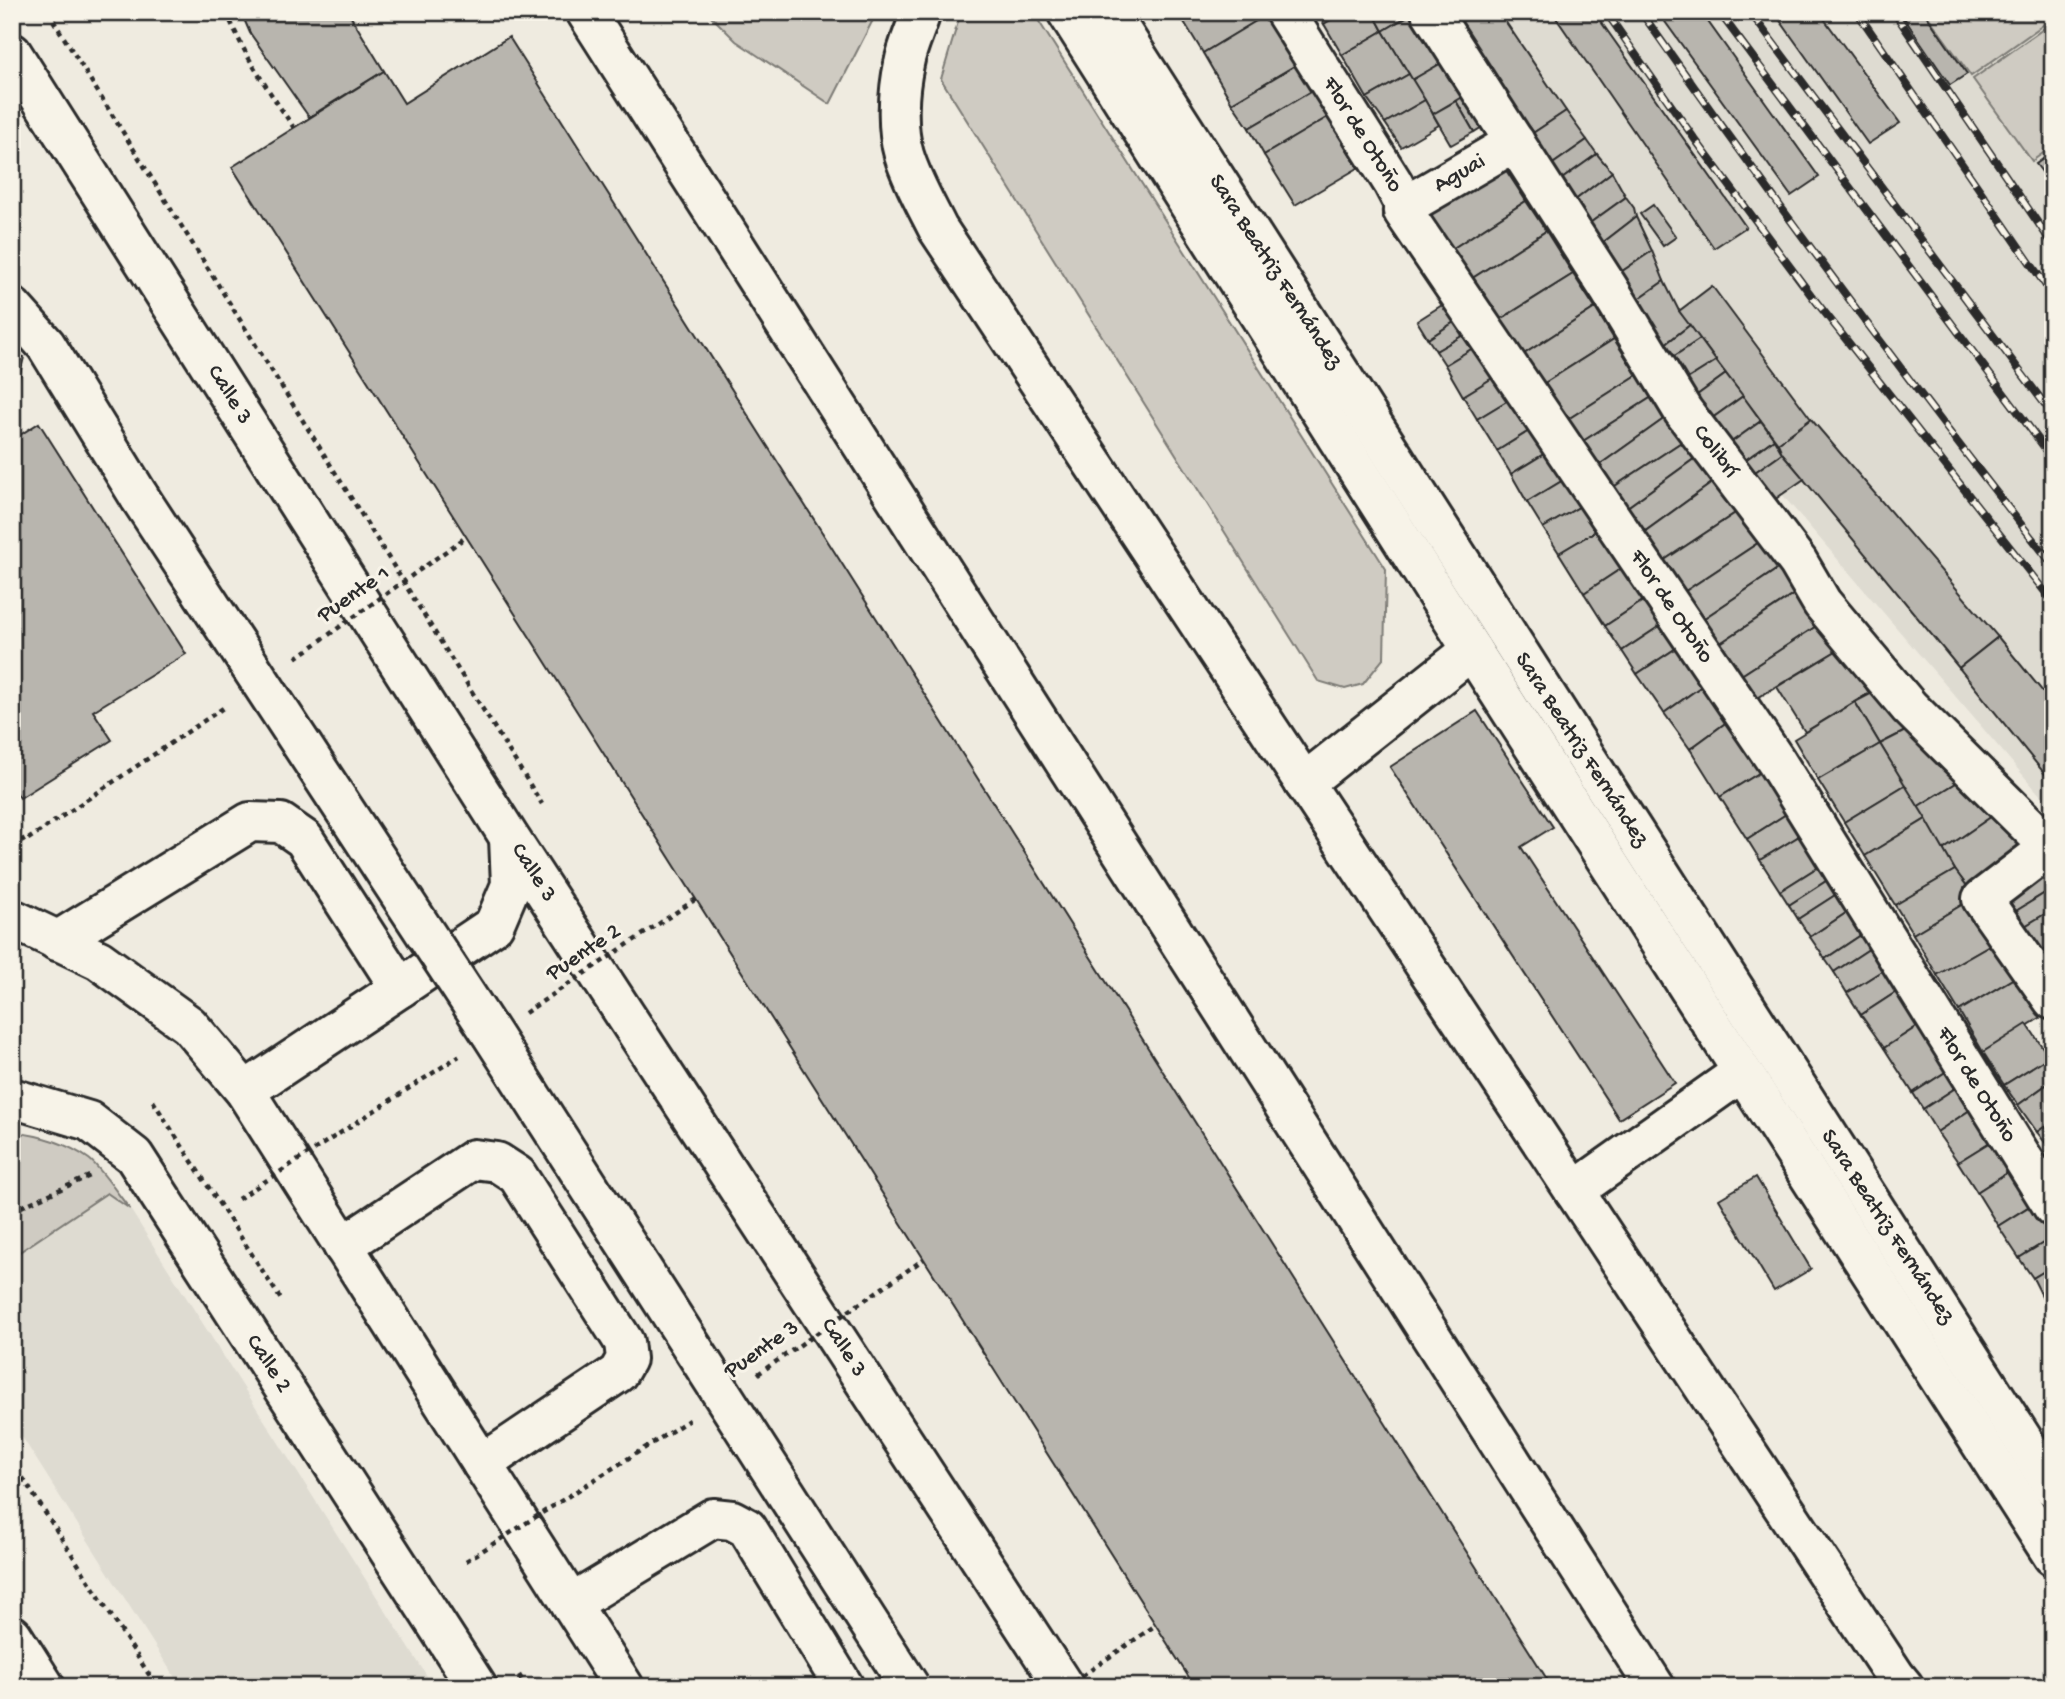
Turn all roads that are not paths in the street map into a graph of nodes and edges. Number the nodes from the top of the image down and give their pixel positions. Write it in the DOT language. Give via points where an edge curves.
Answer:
graph roads {
  1 [pos="586,12"];
  2 [pos="921,12"];
  3 [pos="1067,12"];
  4 [pos="1109,12"];
  5 [pos="1285,12"];
  6 [pos="1431,12"];
  7 [pos="12,53"];
  8 [pos="1515,142"];
  9 [pos="1405,206"];
  10 [pos="12,306"];
  11 [pos="1472,650"];
  12 [pos="1304,783"];
  13 [pos="509,837"];
  14 [pos="2052,849"];
  15 [pos="14,929"];
  16 [pos="55,940"];
  17 [pos="400,988"];
  18 [pos="2053,1000"];
  19 [pos="1742,1072"];
  20 [pos="245,1091"];
  21 [pos="12,1098"];
  22 [pos="1574,1191"];
  23 [pos="2053,1208"];
  24 [pos="343,1246"];
  25 [pos="482,1464"];
  26 [pos="2053,1487"];
  27 [pos="2053,1556"];
  28 [pos="571,1604"];
  29 [pos="12,1636"];
  30 [pos="1079,1678"];
  31 [pos="45,1687"];
  32 [pos="477,1687"];
  33 [pos="624,1687"];
  34 [pos="844,1687"];
  35 [pos="910,1687"];
  36 [pos="1655,1687"];
  37 [pos="1904,1687"];
  1 -- 36 [label="street"];
  2 -- 12 [label="street" via="904,61 900,94 904,153 912,178 938,229"];
  3 -- 11 [label="street"];
  4 -- 26 [label="street, Sara Beatriz Fernández"];
  5 -- 9 [label="street, Flor de Otoño"];
  6 -- 8 [label="street, Colibrí"];
  7 -- 13 [label="street, Calle 3"];
  8 -- 9 [label="street, Aguai"];
  8 -- 14 [label="street, Colibrí" via="1683,411 1798,562 1822,603 1909,707"];
  9 -- 23 [label="street, Flor de Otoño" via="1403,211 1776,761"];
  10 -- 35 [label="street, bridge" via="46,345 140,498 246,692 492,1035"];
  11 -- 12 [label="street"];
  11 -- 19 [label="street"];
  12 -- 22 [label="street"];
  13 -- 17 [label="street" via="511,885 494,925"];
  13 -- 30 [label="street, Calle 3"];
  14 -- 18 [label="street" via="1982,899"];
  15 -- 16 [label="street"];
  16 -- 17 [label="street" via="250,822 281,823 304,839"];
  16 -- 20 [label="street" via="99,960 189,1025"];
  17 -- 20 [label="street"];
  19 -- 22 [label="street"];
  19 -- 27 [label="street"];
  20 -- 24 [label="street"];
  21 -- 32 [label="street, Calle 2" via="89,1121 134,1156"];
  22 -- 37 [label="street"];
  24 -- 25 [label="street"];
  24 -- 25 [label="street" via="474,1159 497,1162 517,1175 624,1342 626,1359 618,1373"];
  25 -- 28 [label="street"];
  28 -- 33 [label="street"];
  28 -- 34 [label="street" via="713,1518 732,1520 747,1528"];
  29 -- 31 [label="street"];
}
